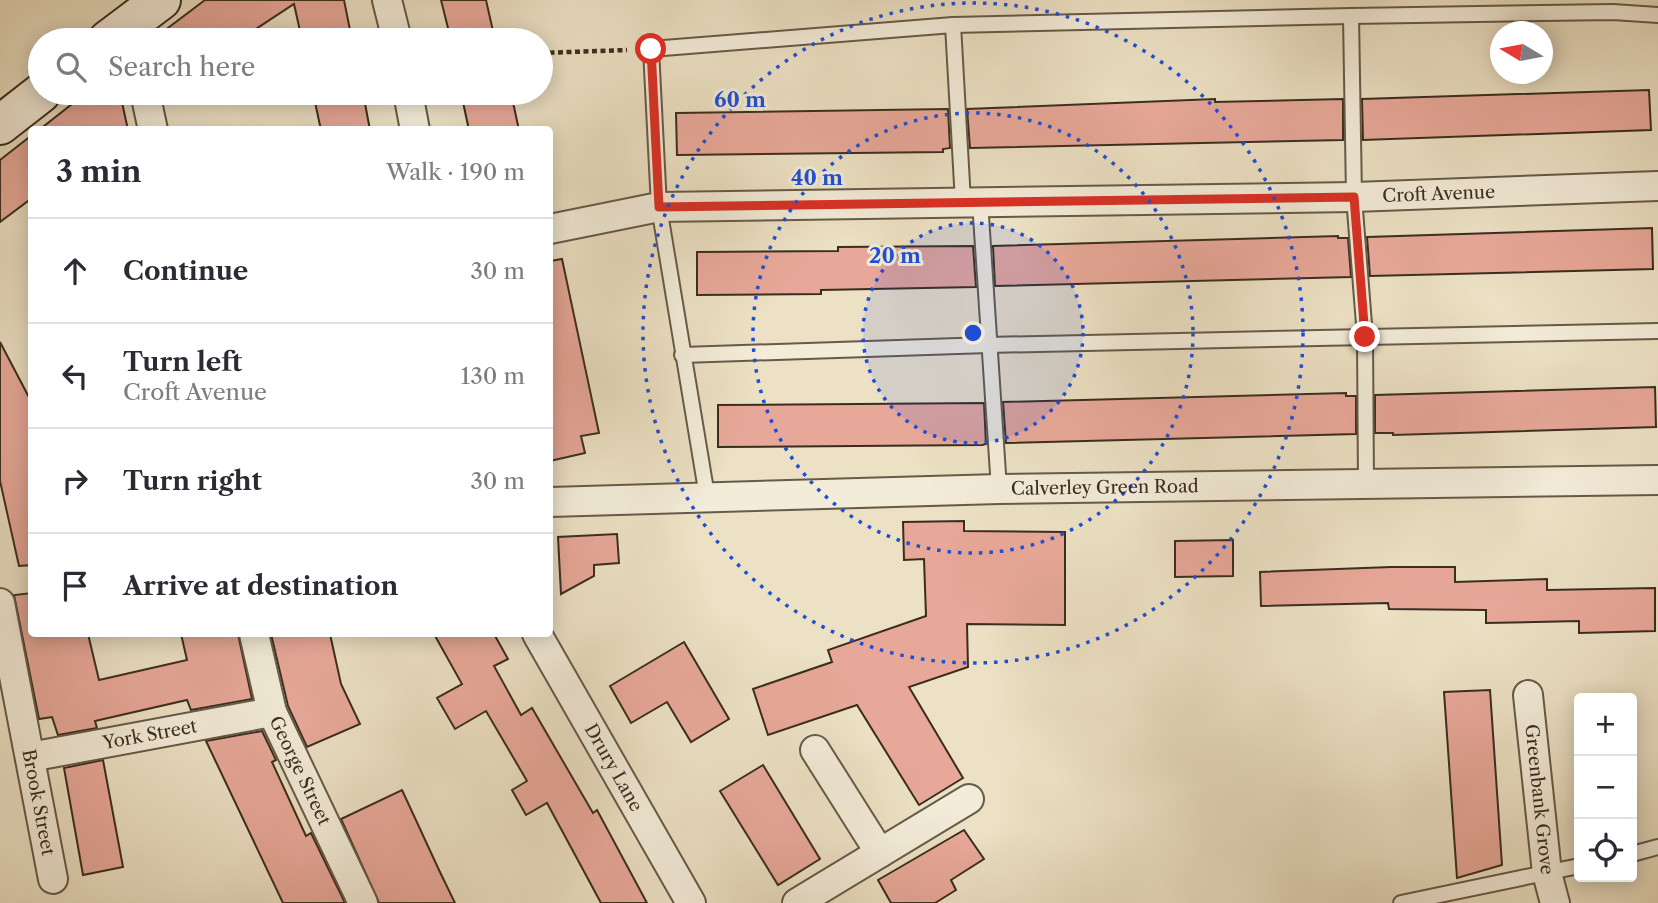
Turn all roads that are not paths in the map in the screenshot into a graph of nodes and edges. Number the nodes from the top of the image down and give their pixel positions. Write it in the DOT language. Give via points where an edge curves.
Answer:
graph roads {
  1 [pos="387,0"];
  2 [pos="1658,15"];
  3 [pos="1351,16"];
  4 [pos="953,25"];
  5 [pos="394,28"];
  6 [pos="28,103"];
  7 [pos="148,105"];
  8 [pos="410,105"];
  9 [pos="0,125"];
  10 [pos="152,126"];
  11 [pos="414,126"];
  12 [pos="1658,186"];
  13 [pos="1354,197"];
  14 [pos="971,202"];
  15 [pos="659,207"];
  16 [pos="553,228"];
  17 [pos="1658,331"];
  18 [pos="1365,337"];
  19 [pos="988,345"];
  20 [pos="682,355"];
  21 [pos="1658,480"];
  22 [pos="1366,485"];
  23 [pos="999,489"];
  24 [pos="707,496"];
  25 [pos="553,502"];
  26 [pos="0,603"];
  27 [pos="255,637"];
  28 [pos="539,637"];
  29 [pos="1528,695"];
  30 [pos="272,712"];
  31 [pos="815,750"];
  32 [pos="30,757"];
  33 [pos="969,799"];
  34 [pos="1658,848"];
  35 [pos="880,853"];
  36 [pos="1637,853"];
  37 [pos="1574,867"];
  38 [pos="1547,873"];
  39 [pos="52,879"];
  40 [pos="362,903"];
  41 [pos="691,903"];
  42 [pos="797,903"];
  43 [pos="1401,903"];
  44 [pos="1555,903"];
  1 -- 5 [label="street"];
  2 -- 3 [label="lane"];
  3 -- 4 [label="lane"];
  3 -- 13 [label="lane"];
  4 -- 14 [label="lane"];
  4 -- 15 [label="lane" via="651,49"];
  6 -- 9 [label="street"];
  7 -- 10 [label="street"];
  8 -- 11 [label="street"];
  12 -- 13 [label="street, Croft Avenue"];
  13 -- 14 [label="street, Croft Avenue"];
  13 -- 18 [label="lane"];
  14 -- 15 [label="street, Croft Avenue"];
  14 -- 19 [label="lane"];
  15 -- 16 [label="street, Croft Avenue"];
  15 -- 20 [label="lane"];
  17 -- 18 [label="lane"];
  18 -- 19 [label="lane"];
  18 -- 22 [label="lane"];
  19 -- 20 [label="lane"];
  19 -- 23 [label="lane"];
  20 -- 24 [label="lane"];
  21 -- 22 [label="street, Calverley Green Road"];
  22 -- 23 [label="street, Calverley Green Road"];
  23 -- 24 [label="street, Calverley Green Road"];
  24 -- 25 [label="street, Calverley Green Road"];
  26 -- 32 [label="street, Brook Street"];
  27 -- 30 [label="street, George Street"];
  28 -- 41 [label="street, Drury Lane"];
  29 -- 38 [label="street, Greenbank Grove"];
  30 -- 32 [label="street, York Street"];
  30 -- 40 [label="street, George Street"];
  31 -- 35 [label="street"];
  32 -- 39 [label="street, Brook Street"];
  33 -- 35 [label="street"];
  34 -- 36 [label="lane"];
  35 -- 42 [label="street"];
  37 -- 38 [label="lane"];
  38 -- 43 [label="lane"];
  38 -- 44 [label="street, Greenbank Grove"];
}
